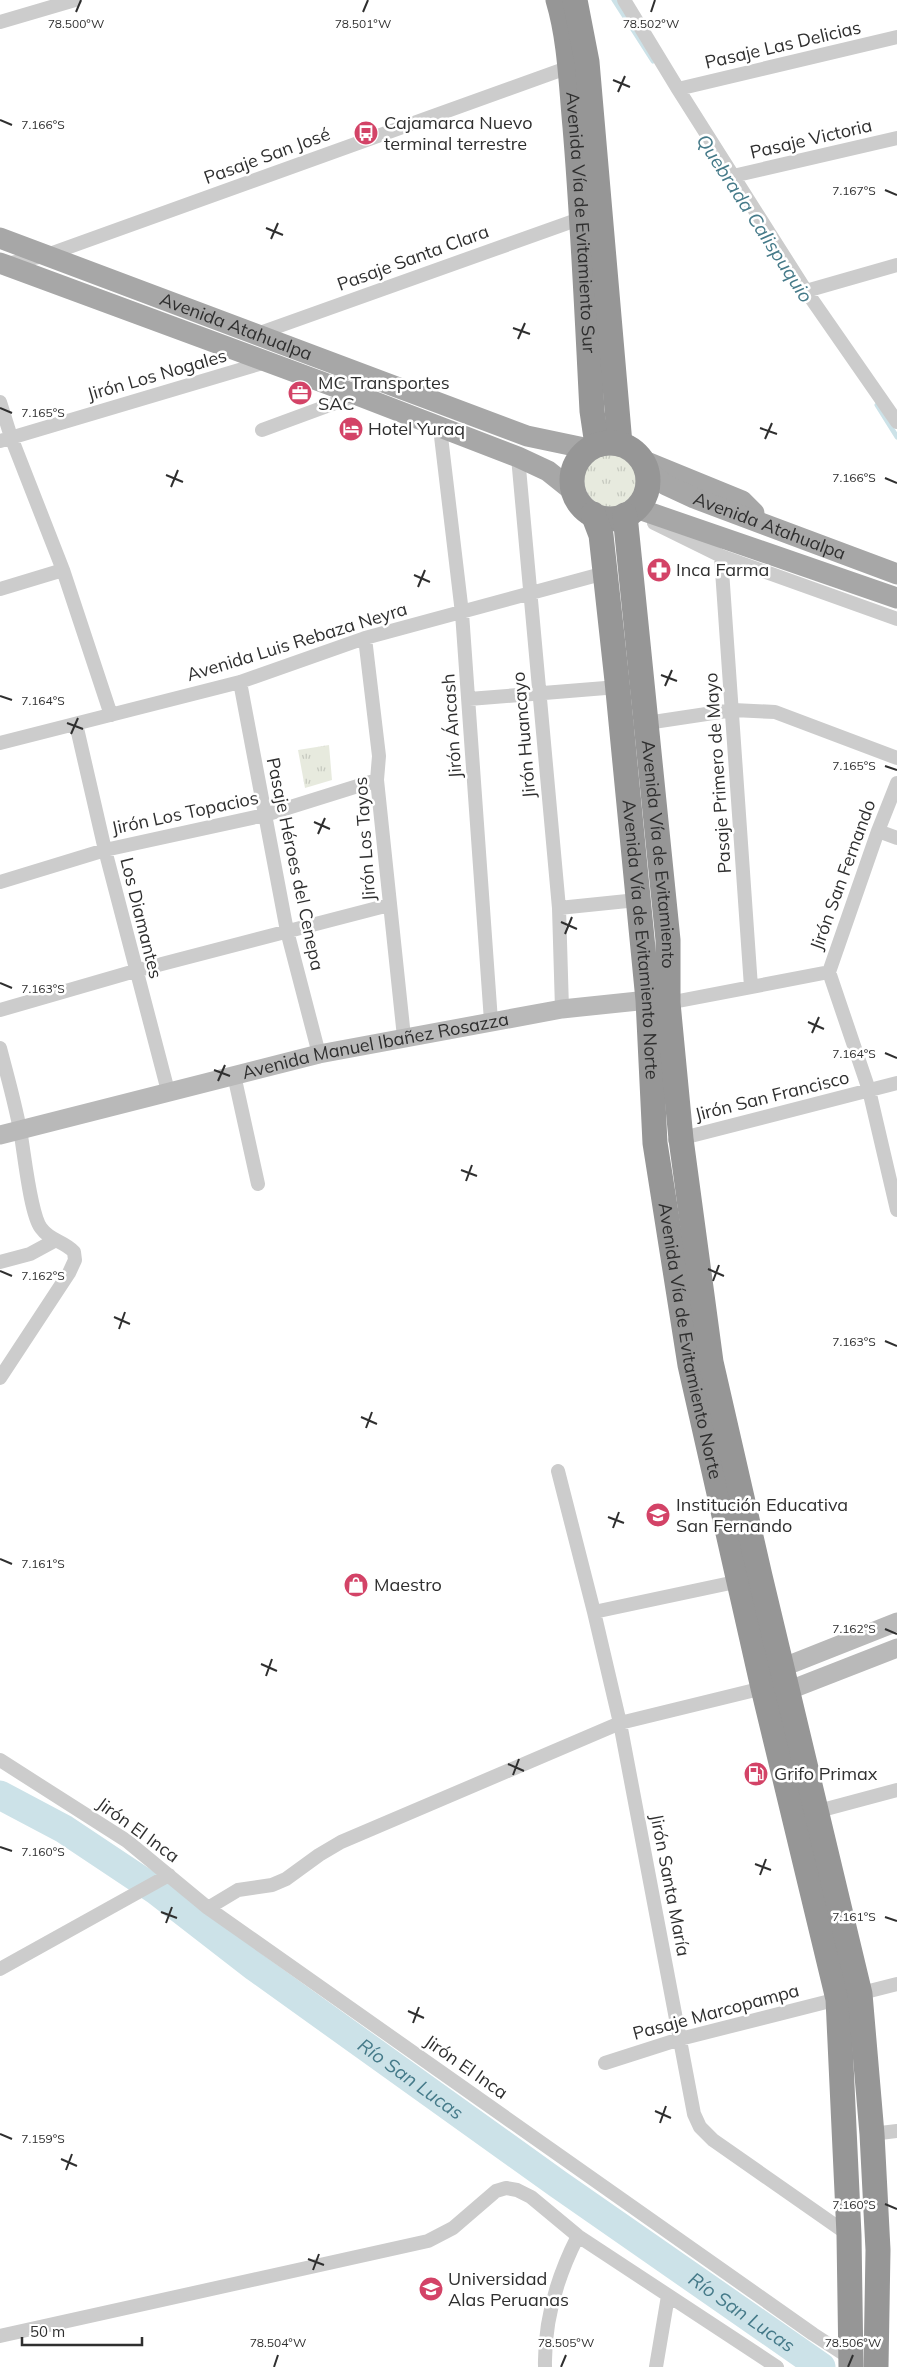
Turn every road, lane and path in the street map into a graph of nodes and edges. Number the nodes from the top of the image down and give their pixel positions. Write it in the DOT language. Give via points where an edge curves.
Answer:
graph roads {
  1 [pos="75,0"];
  2 [pos="558,0"];
  3 [pos="575,0"];
  4 [pos="624,0"];
  5 [pos="0,22"];
  6 [pos="897,37"];
  7 [pos="578,64"];
  8 [pos="678,89"];
  9 [pos="897,138"];
  10 [pos="734,176"];
  11 [pos="582,218"];
  12 [pos="0,238"];
  13 [pos="44,256"];
  14 [pos="1,264"];
  15 [pos="897,265"];
  16 [pos="806,291"];
  17 [pos="257,334"];
  18 [pos="266,362"];
  19 [pos="357,395"];
  20 [pos="0,402"];
  21 [pos="897,422"];
  22 [pos="440,428"];
  23 [pos="262,430"];
  24 [pos="5,439"];
  25 [pos="602,446"];
  26 [pos="518,457"];
  27 [pos="644,465"];
  28 [pos="573,491"];
  29 [pos="631,511"];
  30 [pos="592,514"];
  31 [pos="720,556"];
  32 [pos="63,570"];
  33 [pos="605,573"];
  34 [pos="897,574"];
  35 [pos="0,589"];
  36 [pos="530,592"];
  37 [pos="897,598"];
  38 [pos="462,613"];
  39 [pos="897,619"];
  40 [pos="365,638"];
  41 [pos="240,682"];
  42 [pos="618,687"];
  43 [pos="539,692"];
  44 [pos="468,699"];
  45 [pos="733,710"];
  46 [pos="111,714"];
  47 [pos="76,724"];
  48 [pos="647,724"];
  49 [pos="621,726"];
  50 [pos="0,743"];
  51 [pos="897,758"];
  52 [pos="377,780"];
  53 [pos="897,783"];
  54 [pos="265,815"];
  55 [pos="878,831"];
  56 [pos="897,838"];
  57 [pos="105,850"];
  58 [pos="0,882"];
  59 [pos="637,900"];
  60 [pos="389,905"];
  61 [pos="559,908"];
  62 [pos="287,931"];
  63 [pos="135,970"];
  64 [pos="829,972"];
  65 [pos="751,987"];
  66 [pos="658,1001"];
  67 [pos="562,1009"];
  68 [pos="0,1010"];
  69 [pos="491,1021"];
  70 [pos="404,1037"];
  71 [pos="0,1048"];
  72 [pos="319,1054"];
  73 [pos="234,1075"];
  74 [pos="897,1084"];
  75 [pos="168,1090"];
  76 [pos="869,1090"];
  77 [pos="20,1130"];
  78 [pos="0,1135"];
  79 [pos="681,1139"];
  80 [pos="655,1143"];
  81 [pos="258,1184"];
  82 [pos="897,1210"];
  83 [pos="54,1241"];
  84 [pos="0,1262"];
  85 [pos="0,1378"];
  86 [pos="714,1425"];
  87 [pos="558,1471"];
  88 [pos="740,1581"];
  89 [pos="594,1612"];
  90 [pos="897,1622"];
  91 [pos="897,1648"];
  92 [pos="781,1668"];
  93 [pos="762,1688"];
  94 [pos="787,1691"];
  95 [pos="620,1723"];
  96 [pos="0,1760"];
  97 [pos="897,1790"];
  98 [pos="804,1815"];
  99 [pos="165,1877"];
  100 [pos="208,1908"];
  101 [pos="0,1969"];
  102 [pos="897,1984"];
  103 [pos="849,1996"];
  104 [pos="680,2039"];
  105 [pos="605,2064"];
  106 [pos="897,2131"];
  107 [pos="872,2134"];
  108 [pos="850,2235"];
  109 [pos="578,2236"];
  110 [pos="668,2296"];
  111 [pos="0,2336"];
  112 [pos="856,2364"];
  113 [pos="545,2367"];
  114 [pos="656,2367"];
  115 [pos="777,2367"];
  116 [pos="876,2367"];
  1 -- 5 [label="street"];
  2 -- 7 [label="highway, Avenida Vía de Evitamiento Sur"];
  3 -- 7 [label="highway, Avenida Vía de Evitamiento Sur"];
  4 -- 8 [label="street"];
  6 -- 8 [label="street, Pasaje Las Delicias"];
  7 -- 11 [label="highway, Avenida Vía de Evitamiento Sur"];
  7 -- 13 [label="street, Pasaje San José"];
  7 -- 25 [label="highway, Avenida Vía de Evitamiento Sur"];
  8 -- 10 [label="street"];
  9 -- 10 [label="street, Pasaje Victoria"];
  10 -- 16 [label="street"];
  11 -- 17 [label="street, Pasaje Santa Clara"];
  11 -- 25 [label="highway, Avenida Vía de Evitamiento Sur" via="592,403"];
  12 -- 13 [label="main road, Avenida Atahualpa"];
  13 -- 14 [label="street, Pasaje San José"];
  13 -- 17 [label="main road, Avenida Atahualpa"];
  14 -- 18 [label="main road, Avenida Atahualpa"];
  15 -- 16 [label="street"];
  16 -- 21 [label="street"];
  17 -- 25 [label="main road, Avenida Atahualpa" via="527,436"];
  18 -- 19 [label="main road, Avenida Atahualpa"];
  18 -- 24 [label="street, Jirón Los Nogales"];
  19 -- 22 [label="main road, Avenida Atahualpa"];
  19 -- 23 [label="street"];
  20 -- 24 [label="street"];
  22 -- 26 [label="main road, Avenida Atahualpa"];
  22 -- 38 [label="street, Jirón Áncash"];
  24 -- 32 [label="street"];
  25 -- 27 [label="highway" via="632,450"];
  25 -- 28 [label="highway" via="580,457 574,467"];
  26 -- 28 [label="main road, Avenida Atahualpa" via="548,471"];
  26 -- 36 [label="street, Jirón Huancayo"];
  27 -- 29 [label="highway" via="647,487"];
  27 -- 34 [label="main road, Avenida Atahualpa" via="666,485 694,498"];
  28 -- 30 [label="highway" via="577,500"];
  29 -- 30 [label="highway" via="605,518"];
  29 -- 31 [label="street"];
  29 -- 37 [label="main road, Avenida Atahualpa"];
  29 -- 48 [label="highway, Avenida Vía de Evitamiento"];
  30 -- 33 [label="highway, Avenida Vía de Evitamiento Norte" via="601,535"];
  31 -- 39 [label="street"];
  31 -- 45 [label="street, Pasaje Primero de Mayo"];
  32 -- 35 [label="street"];
  32 -- 46 [label="street"];
  33 -- 36 [label="street, Avenida Luis Rebaza Neyra"];
  33 -- 42 [label="highway, Avenida Vía de Evitamiento Norte"];
  36 -- 38 [label="street, Avenida Luis Rebaza Neyra"];
  36 -- 43 [label="street, Jirón Huancayo"];
  38 -- 40 [label="street, Avenida Luis Rebaza Neyra"];
  38 -- 44 [label="street, Jirón Áncash"];
  40 -- 41 [label="street, Avenida Luis Rebaza Neyra"];
  40 -- 52 [label="street, Jirón Los Tayos" via="379,756"];
  41 -- 46 [label="street, Avenida Luis Rebaza Neyra"];
  41 -- 54 [label="street, Pasaje Héroes del Cenepa"];
  42 -- 43 [label="street"];
  42 -- 49 [label="highway, Avenida Vía de Evitamiento Norte"];
  43 -- 44 [label="street"];
  43 -- 61 [label="street, Jirón Huancayo"];
  44 -- 69 [label="street, Jirón Áncash"];
  45 -- 48 [label="street"];
  45 -- 51 [label="street" via="775,712"];
  45 -- 65 [label="street, Pasaje Primero de Mayo"];
  46 -- 47 [label="street, Avenida Luis Rebaza Neyra"];
  47 -- 50 [label="street, Avenida Luis Rebaza Neyra"];
  47 -- 57 [label="street, Los Diamantes"];
  48 -- 49 [label="street"];
  48 -- 66 [label="highway, Avenida Vía de Evitamiento" via="668,940"];
  49 -- 59 [label="highway, Avenida Vía de Evitamiento Norte"];
  52 -- 54 [label="street, Jirón Los Topacios"];
  52 -- 60 [label="street, Jirón Los Tayos"];
  53 -- 55 [label="street, Jirón San Fernando"];
  54 -- 57 [label="street, Jirón Los Topacios"];
  54 -- 62 [label="street, Pasaje Héroes del Cenepa"];
  55 -- 56 [label="street"];
  55 -- 64 [label="street, Jirón San Fernando"];
  57 -- 58 [label="street, Jirón Los Topacios"];
  57 -- 63 [label="street, Los Diamantes"];
  59 -- 61 [label="street"];
  59 -- 66 [label="highway, Avenida Vía de Evitamiento Norte"];
  60 -- 62 [label="street"];
  60 -- 70 [label="street, Jirón Los Tayos"];
  61 -- 67 [label="street, Jirón Huancayo"];
  62 -- 63 [label="street"];
  62 -- 72 [label="street, Pasaje Héroes del Cenepa"];
  63 -- 68 [label="street"];
  63 -- 75 [label="street, Los Diamantes"];
  64 -- 65 [label="street"];
  64 -- 76 [label="street, Jirón San Fernando"];
  65 -- 66 [label="street"];
  66 -- 67 [label="street, Avenida Manuel Ibañez Rosazza"];
  66 -- 79 [label="highway, Avenida Vía de Evitamiento"];
  66 -- 80 [label="highway, Avenida Vía de Evitamiento Norte"];
  67 -- 69 [label="street, Avenida Manuel Ibañez Rosazza"];
  69 -- 70 [label="street, Avenida Manuel Ibañez Rosazza"];
  70 -- 72 [label="street, Avenida Manuel Ibañez Rosazza"];
  71 -- 77 [label="street"];
  72 -- 73 [label="street, Avenida Manuel Ibañez Rosazza"];
  73 -- 75 [label="street, Avenida Manuel Ibañez Rosazza"];
  73 -- 81 [label="street"];
  74 -- 76 [label="street, Jirón San Francisco"];
  75 -- 77 [label="street, Avenida Manuel Ibañez Rosazza"];
  76 -- 79 [label="street, Jirón San Francisco"];
  76 -- 82 [label="street, Jirón San Fernando"];
  77 -- 78 [label="street, Avenida Manuel Ibañez Rosazza"];
  77 -- 83 [label="street" via="40,1227"];
  79 -- 80 [label="street, Jirón San Francisco"];
  79 -- 86 [label="highway, Avenida Vía de Evitamiento" via="712,1362"];
  80 -- 86 [label="highway, Avenida Vía de Evitamiento Norte" via="690,1365"];
  83 -- 84 [label="street" via="30,1254"];
  83 -- 85 [label="street" via="69,1246 75,1260"];
  86 -- 88 [label="highway, Avenida Vía de Evitamiento Norte"];
  86 -- 92 [label="highway, Avenida Vía de Evitamiento"];
  87 -- 89 [label="street, Jirón Santa María"];
  88 -- 89 [label="street"];
  88 -- 93 [label="highway, Avenida Vía de Evitamiento Norte"];
  89 -- 95 [label="street, Jirón Santa María"];
  90 -- 92 [label="street"];
  91 -- 94 [label="street"];
  92 -- 93 [label="street"];
  92 -- 94 [label="highway, Avenida Vía de Evitamiento"];
  93 -- 94 [label="street"];
  93 -- 95 [label="street"];
  93 -- 98 [label="highway, Avenida Vía de Evitamiento Norte"];
  94 -- 98 [label="highway, Avenida Vía de Evitamiento"];
  95 -- 100 [label="street" via="341,1842 286,1880 238,1890"];
  95 -- 104 [label="street, Jirón Santa María"];
  96 -- 99 [label="street, Jirón El Inca" via="126,1841"];
  97 -- 98 [label="street"];
  98 -- 103 [label="highway, Avenida Vía de Evitamiento"];
  99 -- 100 [label="street, Jirón El Inca"];
  99 -- 101 [label="street"];
  100 -- 112 [label="street, Jirón El Inca"];
  102 -- 103 [label="street, Pasaje Marcopampa"];
  103 -- 104 [label="street, Pasaje Marcopampa"];
  103 -- 107 [label="highway, Avenida Vía de Evitamiento"];
  103 -- 108 [label="highway"];
  104 -- 105 [label="street, Pasaje Marcopampa"];
  104 -- 108 [label="street, Jirón Santa María" via="694,2114 700,2127 729,2152"];
  106 -- 107 [label="street"];
  107 -- 116 [label="highway" via="878,2250"];
  108 -- 112 [label="highway"];
  109 -- 110 [label="street"];
  109 -- 111 [label="street" via="531,2197 506,2188 484,2199 453,2228 428,2241"];
  109 -- 113 [label="street" via="557,2284"];
  110 -- 114 [label="street"];
  110 -- 115 [label="street"];
}
